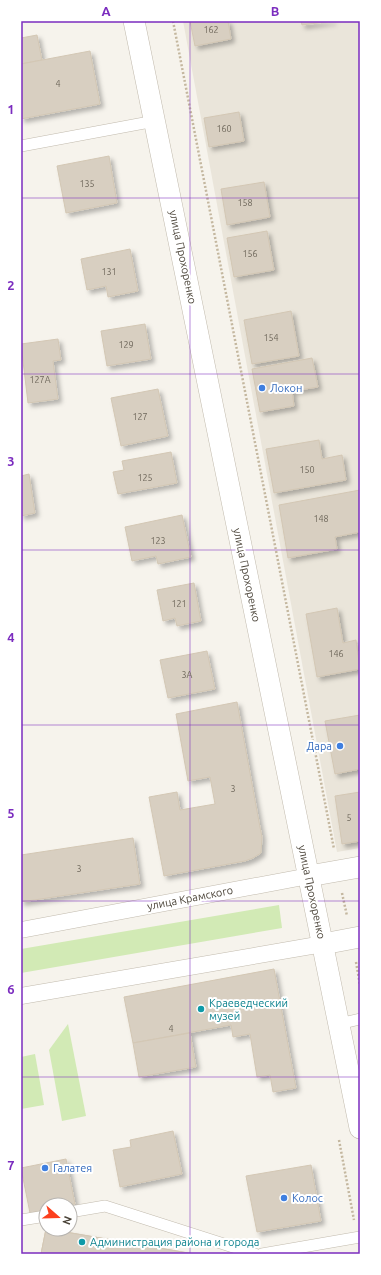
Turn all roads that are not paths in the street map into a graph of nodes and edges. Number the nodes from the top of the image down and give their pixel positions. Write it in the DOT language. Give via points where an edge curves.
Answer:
graph roads {
  1 [pos="134,21"];
  2 [pos="155,120"];
  3 [pos="21,146"];
  4 [pos="360,868"];
  5 [pos="309,876"];
  6 [pos="21,930"];
  7 [pos="356,938"];
  8 [pos="323,944"];
  9 [pos="21,996"];
  10 [pos="360,1019"];
  11 [pos="339,1024"];
  12 [pos="360,1128"];
  13 [pos="78,1211"];
  14 [pos="38,1217"];
  15 [pos="21,1220"];
  16 [pos="360,1237"];
  17 [pos="256,1254"];
  18 [pos="262,1254"];
  1 -- 2 [label="street, улица Прохоренко"];
  2 -- 3 [label="lane"];
  2 -- 5 [label="street, улица Прохоренко"];
  4 -- 5 [label="street, улица Крамского"];
  5 -- 6 [label="street, улица Крамского"];
  5 -- 8 [label="street, улица Прохоренко"];
  7 -- 8 [label="street"];
  8 -- 9 [label="street"];
  8 -- 11 [label="street, улица Прохоренко"];
  10 -- 11 [label="lane"];
  11 -- 12 [label="street, улица Прохоренко"];
  13 -- 17 [label="lane" via="105,1206"];
  14 -- 15 [label="lane"];
  16 -- 18 [label="lane"];
}
